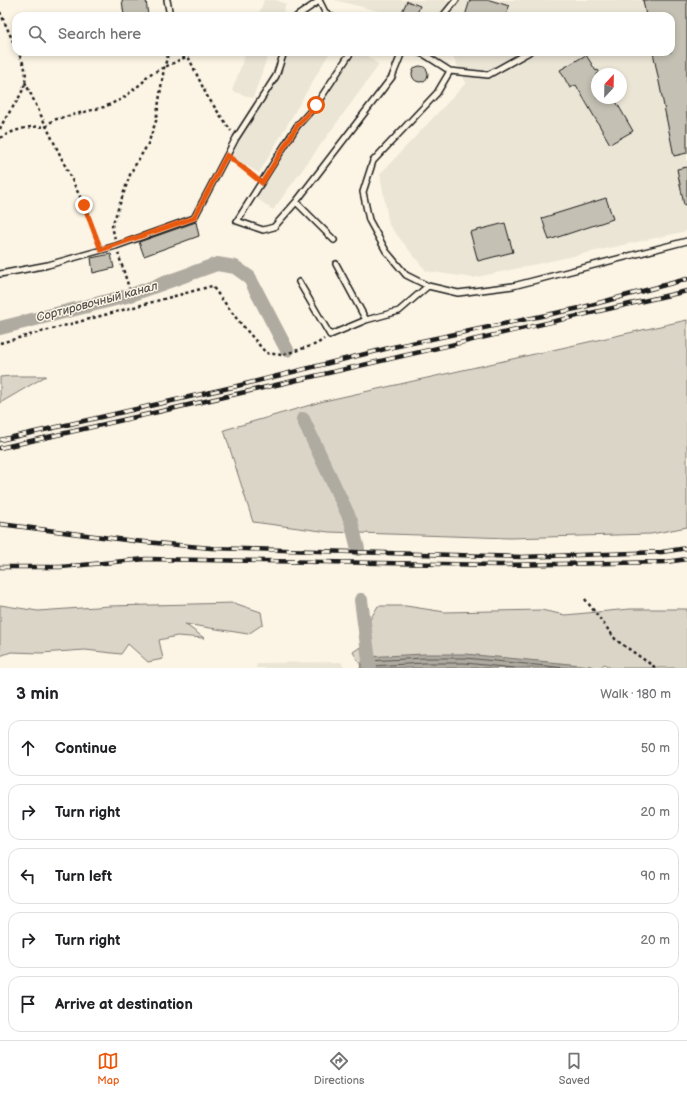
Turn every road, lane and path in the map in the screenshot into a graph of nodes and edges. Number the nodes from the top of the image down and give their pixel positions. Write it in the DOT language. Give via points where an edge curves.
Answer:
graph roads {
  1 [pos="319,0"];
  2 [pos="456,0"];
  3 [pos="169,1"];
  4 [pos="0,12"];
  5 [pos="170,12"];
  6 [pos="302,12"];
  7 [pos="326,12"];
  8 [pos="446,12"];
  9 [pos="12,39"];
  10 [pos="20,56"];
  11 [pos="168,56"];
  12 [pos="188,56"];
  13 [pos="283,56"];
  14 [pos="348,56"];
  15 [pos="400,56"];
  16 [pos="426,56"];
  17 [pos="522,56"];
  18 [pos="164,68"];
  19 [pos="450,72"];
  20 [pos="26,82"];
  21 [pos="46,127"];
  22 [pos="0,129"];
  23 [pos="0,138"];
  24 [pos="236,138"];
  25 [pos="227,155"];
  26 [pos="262,183"];
  27 [pos="296,202"];
  28 [pos="334,240"];
  29 [pos="687,241"];
  30 [pos="116,246"];
  31 [pos="101,250"];
  32 [pos="336,264"];
  33 [pos="0,274"];
  34 [pos="299,282"];
  35 [pos="428,286"];
  36 [pos="129,288"];
  37 [pos="366,320"];
  38 [pos="330,335"];
  39 [pos="0,343"];
  40 [pos="585,599"];
  41 [pos="656,668"];
  1 -- 6 [label="lane"];
  1 -- 7 [label="lane"];
  2 -- 8 [label="lane"];
  3 -- 5 [label="lane"];
  4 -- 9 [label="path"];
  10 -- 20 [label="path" via="25,69"];
  11 -- 18 [label="path"];
  12 -- 18 [label="path"];
  12 -- 24 [label="path" via="207,96"];
  13 -- 24 [label="lane" via="276,76"];
  14 -- 26 [label="lane" via="316,105 297,126"];
  15 -- 27 [label="lane" via="392,77"];
  16 -- 19 [label="lane"];
  17 -- 19 [label="lane" via="488,75"];
  18 -- 21 [label="path" via="148,75 122,99 104,107 54,120"];
  18 -- 30 [label="path" via="156,121 148,144 131,172 112,226"];
  19 -- 35 [label="lane" via="437,93 373,161 363,192 369,220 386,250 406,275"];
  20 -- 21 [label="path"];
  20 -- 22 [label="path" via="19,99 4,118"];
  21 -- 23 [label="path" via="38,126 9,132"];
  21 -- 31 [label="path" via="84,205"];
  24 -- 25 [label="lane"];
  25 -- 26 [label="path"];
  25 -- 30 [label="lane" via="194,218"];
  26 -- 27 [label="lane" via="237,222 263,230 274,227"];
  27 -- 28 [label="lane"];
  29 -- 35 [label="lane" via="513,286 458,293"];
  30 -- 31 [label="lane"];
  30 -- 36 [label="path"];
  31 -- 33 [label="lane" via="48,265"];
  32 -- 37 [label="lane"];
  34 -- 38 [label="lane"];
  35 -- 37 [label="lane" via="399,311"];
  37 -- 38 [label="lane"];
  38 -- 39 [label="path" via="317,344 282,355 266,353 212,286"];
  40 -- 41 [label="path" via="616,640"];
}
